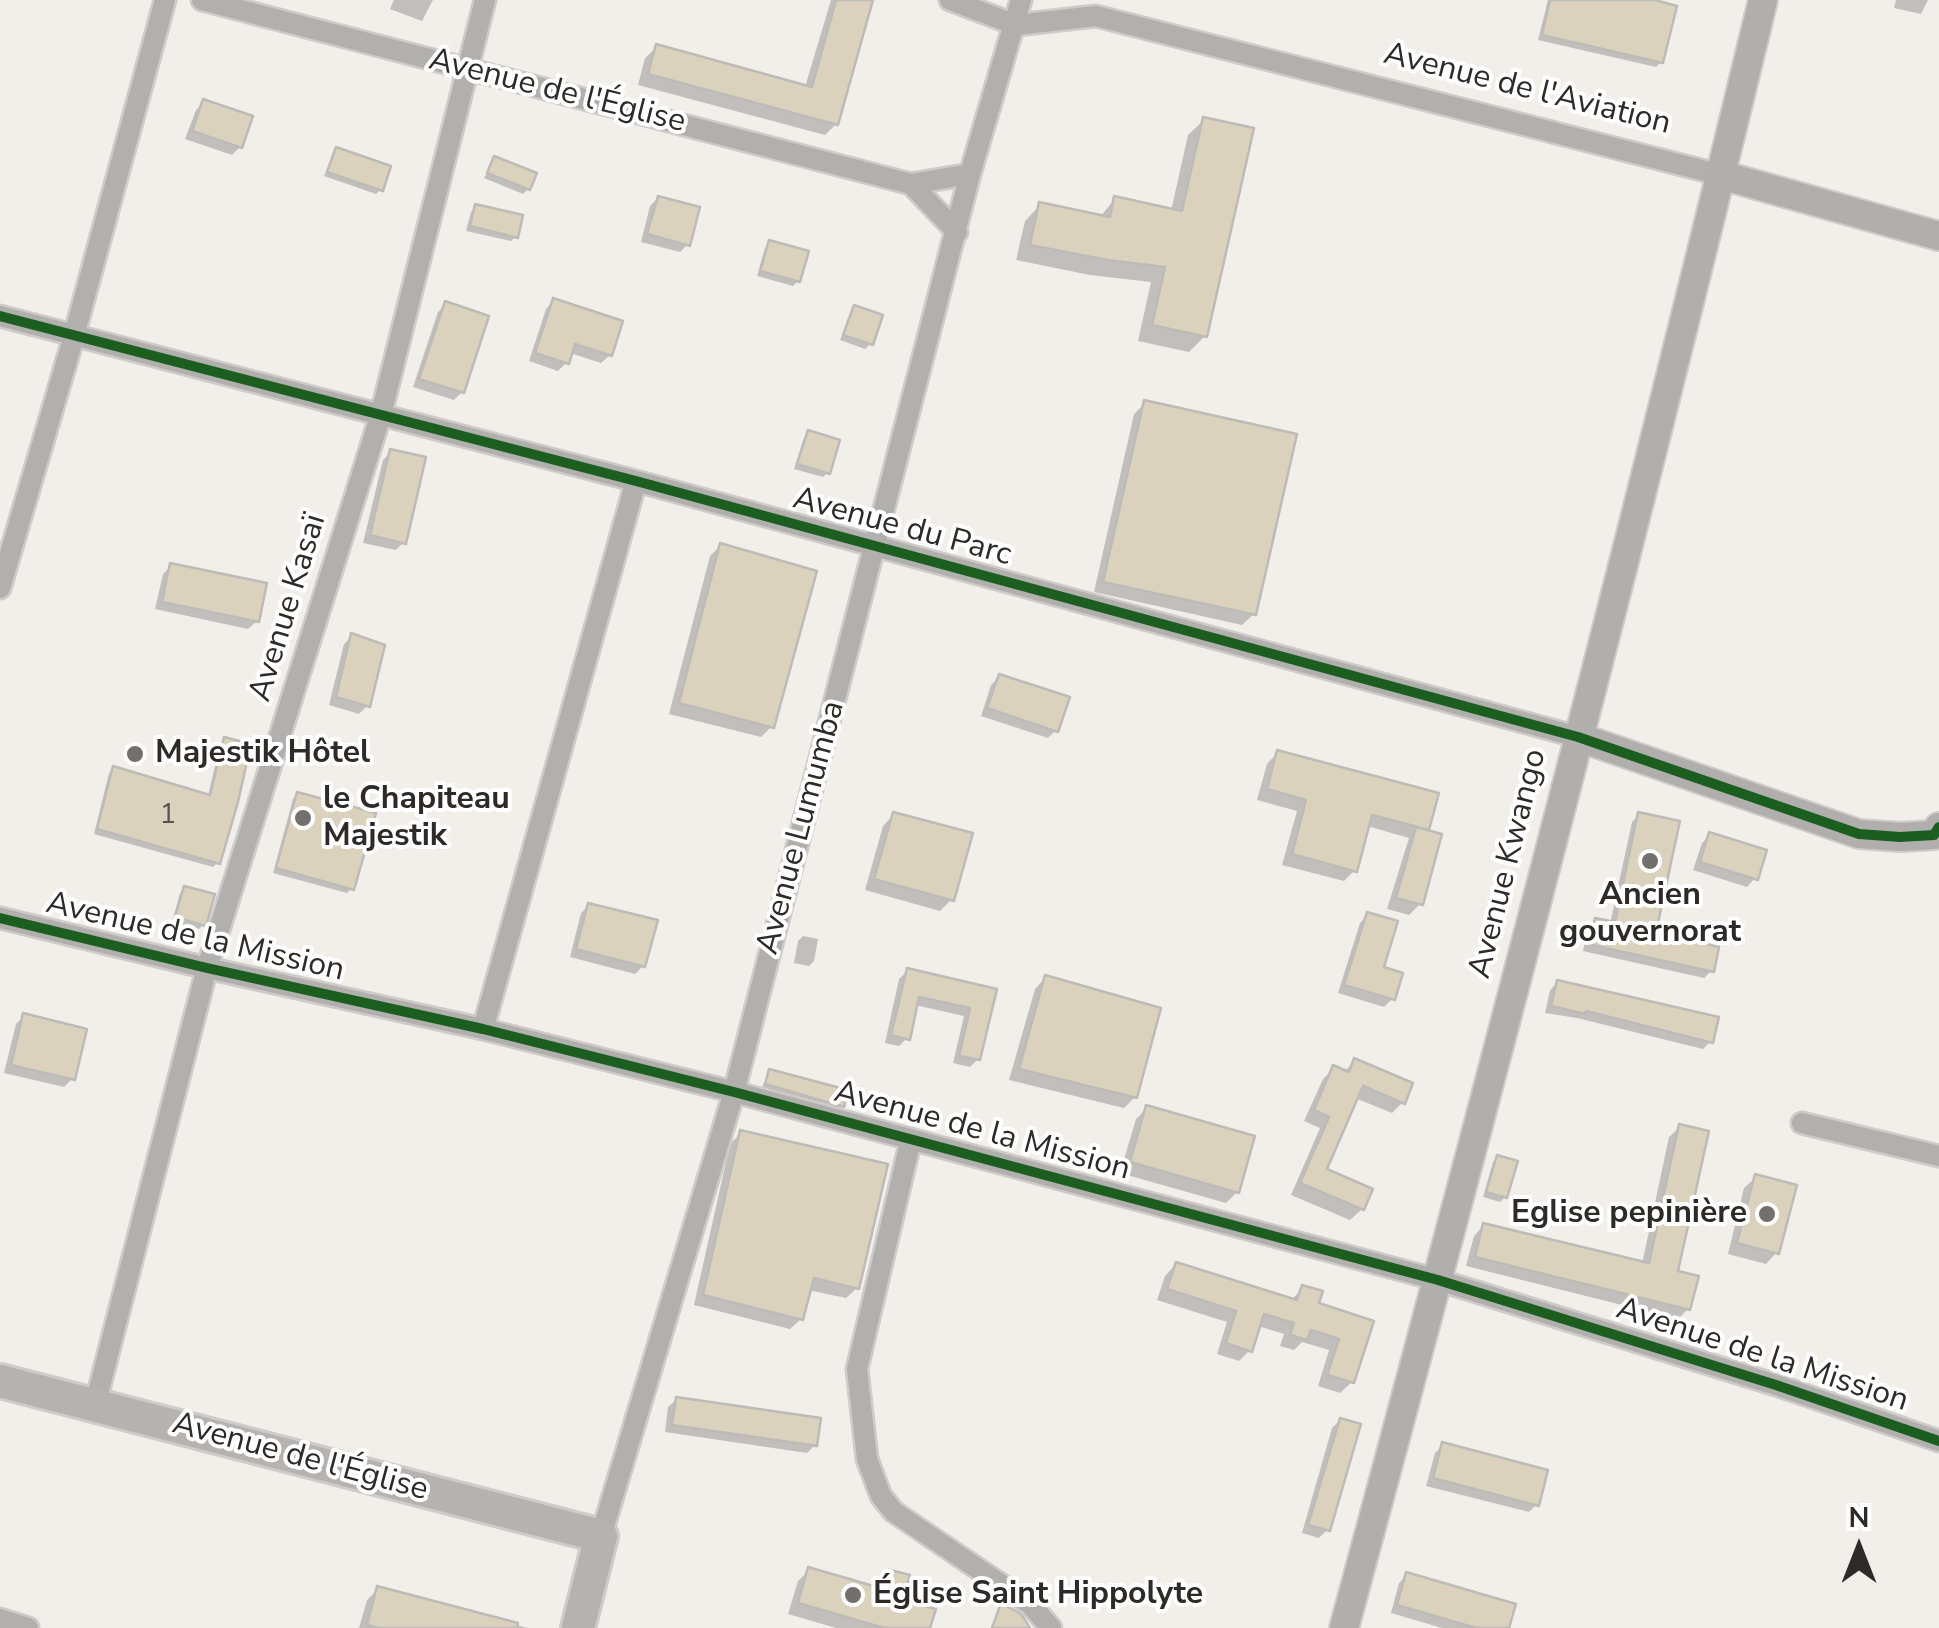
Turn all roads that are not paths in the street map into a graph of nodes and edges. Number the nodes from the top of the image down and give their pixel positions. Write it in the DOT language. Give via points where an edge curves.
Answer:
graph roads {
  1 [pos="165,0"];
  2 [pos="202,0"];
  3 [pos="485,0"];
  4 [pos="950,0"];
  5 [pos="1021,0"];
  6 [pos="1078,0"];
  7 [pos="1763,0"];
  8 [pos="1096,16"];
  9 [pos="1016,25"];
  10 [pos="467,69"];
  11 [pos="970,174"];
  12 [pos="1721,176"];
  13 [pos="912,184"];
  14 [pos="957,232"];
  15 [pos="1939,236"];
  16 [pos="0,316"];
  17 [pos="74,336"];
  18 [pos="381,414"];
  19 [pos="636,481"];
  20 [pos="876,548"];
  21 [pos="0,588"];
  22 [pos="1578,737"];
  23 [pos="1937,836"];
  24 [pos="0,918"];
  25 [pos="208,968"];
  26 [pos="484,1029"];
  27 [pos="734,1092"];
  28 [pos="1802,1124"];
  29 [pos="912,1139"];
  30 [pos="1939,1156"];
  31 [pos="1438,1280"];
  32 [pos="0,1381"];
  33 [pos="95,1405"];
  34 [pos="1939,1441"];
  35 [pos="601,1536"];
  36 [pos="0,1618"];
  37 [pos="28,1628"];
  38 [pos="578,1628"];
  39 [pos="1051,1628"];
  40 [pos="1344,1628"];
  1 -- 17 [label="street"];
  2 -- 10 [label="street, Avenue de l'Église"];
  3 -- 10 [label="street, Avenue Kasaï"];
  4 -- 9 [label="street"];
  5 -- 9 [label="street, Avenue Lumumba"];
  6 -- 8 [label="street, Avenue de l'Aviation"];
  7 -- 12 [label="street, Avenue Kwango"];
  8 -- 9 [label="street, Avenue de l'Aviation"];
  8 -- 12 [label="street, Avenue de l'Aviation"];
  9 -- 11 [label="street, Avenue Lumumba"];
  10 -- 13 [label="street, Avenue de l'Église"];
  10 -- 18 [label="street, Avenue Kasaï"];
  11 -- 13 [label="street"];
  11 -- 14 [label="street, Avenue Lumumba"];
  12 -- 15 [label="street, Avenue de l'Aviation"];
  12 -- 22 [label="street, Avenue Kwango"];
  13 -- 14 [label="street"];
  14 -- 20 [label="street, Avenue Lumumba"];
  16 -- 17 [label="street, Avenue du Parc"];
  17 -- 18 [label="street, Avenue du Parc"];
  17 -- 21 [label="street"];
  18 -- 19 [label="street, Avenue du Parc"];
  18 -- 25 [label="street, Avenue Kasaï"];
  19 -- 20 [label="street, Avenue du Parc"];
  19 -- 26 [label="street"];
  20 -- 22 [label="street, Avenue du Parc"];
  20 -- 27 [label="street, Avenue Lumumba"];
  22 -- 23 [label="street, Avenue du Parc" via="1859,834"];
  22 -- 31 [label="street, Avenue Kwango"];
  24 -- 25 [label="street, Avenue de la Mission"];
  25 -- 26 [label="street, Avenue de la Mission"];
  25 -- 33 [label="street, Avenue Kasaï"];
  26 -- 27 [label="street, Avenue de la Mission"];
  27 -- 29 [label="street, Avenue de la Mission"];
  27 -- 35 [label="street, Avenue Lumumba"];
  28 -- 30 [label="street"];
  29 -- 31 [label="street, Avenue de la Mission"];
  29 -- 39 [label="street" via="858,1369 868,1459 894,1512 1030,1604"];
  31 -- 34 [label="street, Avenue de la Mission"];
  31 -- 40 [label="street, Avenue Kwango"];
  32 -- 33 [label="main road, Avenue de l'Église"];
  33 -- 35 [label="main road, Avenue de l'Église"];
  35 -- 38 [label="main road, Avenue Lumumba"];
  36 -- 37 [label="street"];
}
